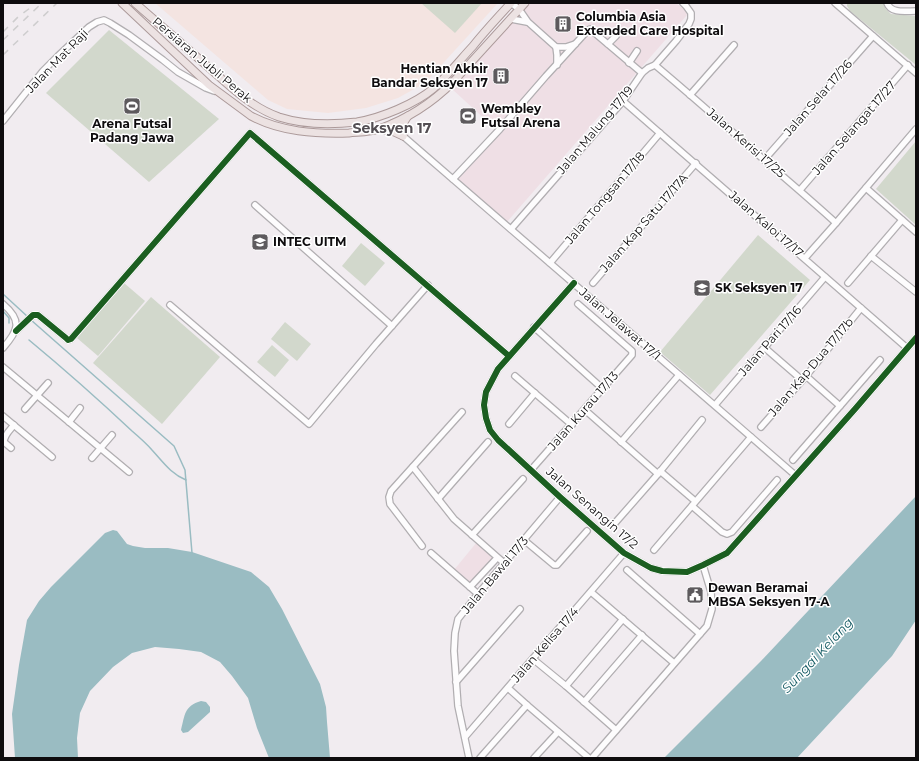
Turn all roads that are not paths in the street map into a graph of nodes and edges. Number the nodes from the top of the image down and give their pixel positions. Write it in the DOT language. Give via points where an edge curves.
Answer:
graph roads {
  1 [pos="122,3"];
  2 [pos="136,3"];
  3 [pos="511,3"];
  4 [pos="525,3"];
  5 [pos="683,3"];
  6 [pos="837,4"];
  7 [pos="888,6"];
  8 [pos="519,9"];
  9 [pos="916,11"];
  10 [pos="511,19"];
  11 [pos="528,22"];
  12 [pos="616,36"];
  13 [pos="873,36"];
  14 [pos="578,41"];
  15 [pos="608,44"];
  16 [pos="734,46"];
  17 [pos="556,47"];
  18 [pos="637,51"];
  19 [pos="630,63"];
  20 [pos="556,65"];
  21 [pos="189,66"];
  22 [pos="655,66"];
  23 [pos="908,66"];
  24 [pos="178,72"];
  25 [pos="642,73"];
  26 [pos="916,73"];
  27 [pos="226,83"];
  28 [pos="220,94"];
  29 [pos="690,95"];
  30 [pos="623,101"];
  31 [pos="232,102"];
  32 [pos="408,116"];
  33 [pos="377,117"];
  34 [pos="3,121"];
  35 [pos="393,123"];
  36 [pos="378,129"];
  37 [pos="916,129"];
  38 [pos="660,133"];
  39 [pos="403,136"];
  40 [pos="764,160"];
  41 [pos="696,163"];
  42 [pos="453,179"];
  43 [pos="866,188"];
  44 [pos="800,190"];
  45 [pos="255,205"];
  46 [pos="902,220"];
  47 [pos="836,223"];
  48 [pos="511,229"];
  49 [pos="916,232"];
  50 [pos="871,256"];
  51 [pos="805,258"];
  52 [pos="550,262"];
  53 [pos="825,277"];
  54 [pos="848,282"];
  55 [pos="574,283"];
  56 [pos="593,283"];
  57 [pos="428,285"];
  58 [pos="916,292"];
  59 [pos="3,304"];
  60 [pos="578,304"];
  61 [pos="170,305"];
  62 [pos="861,308"];
  63 [pos="392,326"];
  64 [pos="534,328"];
  65 [pos="16,332"];
  66 [pos="916,338"];
  67 [pos="4,347"];
  68 [pos="765,348"];
  69 [pos="907,348"];
  70 [pos="509,356"];
  71 [pos="880,360"];
  72 [pos="3,367"];
  73 [pos="680,375"];
  74 [pos="515,376"];
  75 [pos="804,378"];
  76 [pos="48,382"];
  77 [pos="603,389"];
  78 [pos="535,393"];
  79 [pos="37,395"];
  80 [pos="715,405"];
  81 [pos="840,406"];
  82 [pos="80,408"];
  83 [pos="25,409"];
  84 [pos="585,410"];
  85 [pos="462,412"];
  86 [pos="3,416"];
  87 [pos="702,420"];
  88 [pos="69,422"];
  89 [pos="509,424"];
  90 [pos="14,425"];
  91 [pos="572,425"];
  92 [pos="761,427"];
  93 [pos="112,435"];
  94 [pos="751,436"];
  95 [pos="488,442"];
  96 [pos="621,442"];
  97 [pos="11,448"];
  98 [pos="100,448"];
  99 [pos="52,457"];
  100 [pos="92,458"];
  101 [pos="793,460"];
  102 [pos="414,467"];
  103 [pos="531,470"];
  104 [pos="129,472"];
  105 [pos="659,473"];
  106 [pos="795,475"];
  107 [pos="523,479"];
  108 [pos="777,480"];
  109 [pos="560,497"];
  110 [pos="438,499"];
  111 [pos="694,504"];
  112 [pos="615,523"];
  113 [pos="587,531"];
  114 [pos="472,535"];
  115 [pos="524,540"];
  116 [pos="422,546"];
  117 [pos="654,550"];
  118 [pos="431,553"];
  119 [pos="624,553"];
  120 [pos="497,558"];
  121 [pos="504,563"];
  122 [pos="703,565"];
  123 [pos="627,570"];
  124 [pos="470,587"];
  125 [pos="591,592"];
  126 [pos="478,594"];
  127 [pos="520,609"];
  128 [pos="623,619"];
  129 [pos="700,634"];
  130 [pos="642,635"];
  131 [pos="533,659"];
  132 [pos="674,663"];
  133 [pos="456,682"];
  134 [pos="566,686"];
  135 [pos="508,688"];
  136 [pos="584,702"];
  137 [pos="526,706"];
  138 [pos="616,730"];
  139 [pos="558,732"];
  140 [pos="465,737"];
  141 [pos="469,758"];
  142 [pos="480,758"];
  143 [pos="534,758"];
  144 [pos="590,758"];
  1 -- 21 [label="main road, Persiaran Jubli Perak"];
  2 -- 27 [label="main road, Persiaran Jubli Perak"];
  3 -- 8 [label="street"];
  3 -- 33 [label="main road, Persiaran Jubli Perak" via="433,88 421,98"];
  4 -- 8 [label="main road, Persiaran Jubli Perak"];
  5 -- 22 [label="street, Jalan Malung 17/19" via="691,13 689,24"];
  6 -- 13 [label="street"];
  7 -- 9 [label="street" via="893,10"];
  8 -- 10 [label="main road, Persiaran Jubli Perak"];
  8 -- 11 [label="street"];
  10 -- 11 [label="street"];
  10 -- 32 [label="main road, Persiaran Jubli Perak" via="441,94"];
  11 -- 17 [label="street"];
  12 -- 15 [label="street"];
  13 -- 23 [label="street"];
  13 -- 40 [label="street, Jalan Selar 17/26"];
  14 -- 15 [label="street" via="590,29"];
  14 -- 17 [label="street" via="566,47"];
  14 -- 20 [label="street"];
  15 -- 19 [label="street"];
  16 -- 29 [label="street"];
  17 -- 20 [label="street"];
  18 -- 19 [label="street"];
  19 -- 25 [label="street"];
  20 -- 42 [label="street"];
  21 -- 24 [label="street" via="188,71"];
  21 -- 28 [label="main road, Persiaran Jubli Perak"];
  22 -- 25 [label="street, Jalan Malung 17/19"];
  22 -- 29 [label="street, Jalan Kerisi 17/25"];
  23 -- 26 [label="street"];
  23 -- 44 [label="street, Jalan Selangat 17/27"];
  24 -- 28 [label="street, Jalan Mat Raji"];
  24 -- 34 [label="street, Jalan Mat Raji" via="117,26 104,20 89,27 43,71"];
  25 -- 30 [label="street, Jalan Malung 17/19"];
  27 -- 31 [label="main road" via="226,91"];
  27 -- 33 [label="main road, Persiaran Jubli Perak" via="258,107 298,122 344,123"];
  28 -- 31 [label="main road, Persiaran Jubli Perak"];
  29 -- 40 [label="street, Jalan Kerisi 17/25"];
  30 -- 38 [label="street, Jalan Kaloi 17/17"];
  30 -- 48 [label="street, Jalan Malung 17/19"];
  31 -- 36 [label="main road, Persiaran Jubli Perak" via="259,120 296,131 335,134"];
  32 -- 35 [label="main road, Persiaran Jubli Perak"];
  32 -- 39 [label="main road" via="402,126"];
  33 -- 35 [label="main road"];
  35 -- 36 [label="main road, Persiaran Jubli Perak"];
  35 -- 39 [label="street, Jalan Jelawat 17/1"];
  36 -- 39 [label="main road"];
  37 -- 43 [label="street"];
  38 -- 41 [label="street, Jalan Kaloi 17/17"];
  38 -- 52 [label="street, Jalan Tongsan 17/18"];
  39 -- 42 [label="street, Jalan Jelawat 17/1"];
  40 -- 44 [label="street, Jalan Kerisi 17/25"];
  41 -- 51 [label="street, Jalan Kaloi 17/17"];
  41 -- 56 [label="street, Jalan Kap Satu 17/17A"];
  42 -- 48 [label="street, Jalan Jelawat 17/1"];
  43 -- 46 [label="street"];
  43 -- 47 [label="street"];
  44 -- 47 [label="street, Jalan Kerisi 17/25"];
  45 -- 63 [label="street"];
  46 -- 49 [label="street"];
  46 -- 50 [label="street"];
  47 -- 51 [label="street"];
  48 -- 52 [label="street, Jalan Jelawat 17/1"];
  50 -- 54 [label="street"];
  50 -- 58 [label="street"];
  51 -- 53 [label="street, Jalan Kaloi 17/17"];
  52 -- 55 [label="street, Jalan Jelawat 17/1"];
  53 -- 62 [label="street, Jalan Kaloi 17/17"];
  53 -- 68 [label="street, Jalan Pari 17/16"];
  55 -- 64 [label="street, Jalan Senangin 17/2"];
  55 -- 73 [label="street, Jalan Jelawat 17/1"];
  57 -- 63 [label="street"];
  57 -- 65 [label="street" via="250,133 71,339 68,340 38,315 33,315"];
  57 -- 70 [label="street"];
  59 -- 65 [label="street" via="16,320"];
  60 -- 77 [label="street, Jalan Kurau 17/13" via="632,351 632,355"];
  61 -- 63 [label="street" via="309,424"];
  62 -- 69 [label="street, Jalan Kaloi 17/17"];
  62 -- 75 [label="street, Jalan Kap Dua 17/17b"];
  64 -- 70 [label="street, Jalan Senangin 17/2"];
  64 -- 77 [label="street"];
  65 -- 67 [label="street"];
  66 -- 69 [label="street, Jalan Senangin 17/2"];
  68 -- 75 [label="street"];
  68 -- 80 [label="street, Jalan Pari 17/16"];
  69 -- 106 [label="street, Jalan Senangin 17/2"];
  70 -- 103 [label="street, Jalan Senangin 17/2" via="498,369 486,392 486,418 490,430 498,440"];
  71 -- 81 [label="street"];
  72 -- 79 [label="street"];
  73 -- 80 [label="street, Jalan Jelawat 17/1"];
  73 -- 96 [label="street"];
  74 -- 78 [label="street"];
  75 -- 81 [label="street"];
  75 -- 92 [label="street, Jalan Kap Dua 17/17b"];
  76 -- 79 [label="street"];
  77 -- 84 [label="street, Jalan Kurau 17/13"];
  78 -- 89 [label="street"];
  78 -- 91 [label="street"];
  79 -- 83 [label="street"];
  79 -- 88 [label="street"];
  80 -- 94 [label="street, Jalan Jelawat 17/1"];
  81 -- 101 [label="street"];
  82 -- 88 [label="street"];
  84 -- 91 [label="street, Jalan Kurau 17/13"];
  84 -- 96 [label="street"];
  85 -- 102 [label="street"];
  86 -- 90 [label="street"];
  87 -- 105 [label="street"];
  88 -- 98 [label="street"];
  90 -- 97 [label="street" via="3,440"];
  90 -- 99 [label="street"];
  91 -- 103 [label="street, Jalan Kurau 17/13"];
  93 -- 98 [label="street"];
  94 -- 106 [label="street, Jalan Jelawat 17/1"];
  94 -- 111 [label="street"];
  95 -- 110 [label="street"];
  96 -- 105 [label="street"];
  98 -- 100 [label="street"];
  98 -- 104 [label="street"];
  102 -- 110 [label="street"];
  102 -- 116 [label="street" via="391,491 389,497 390,504"];
  103 -- 109 [label="street, Jalan Senangin 17/2"];
  105 -- 111 [label="street"];
  105 -- 112 [label="street"];
  106 -- 122 [label="street, Jalan Senangin 17/2" via="727,552"];
  107 -- 114 [label="street"];
  108 -- 111 [label="street" via="732,532 727,534"];
  109 -- 115 [label="street, Jalan Bawal 17/3"];
  109 -- 119 [label="street, Jalan Senangin 17/2"];
  110 -- 114 [label="street" via="454,519"];
  111 -- 117 [label="street"];
  113 -- 115 [label="street" via="557,565"];
  114 -- 120 [label="street"];
  115 -- 121 [label="street, Jalan Bawal 17/3"];
  118 -- 124 [label="street"];
  119 -- 122 [label="street, Jalan Senangin 17/2" via="662,571 686,572"];
  119 -- 125 [label="street, Jalan Kelisa 17/4"];
  120 -- 121 [label="street"];
  120 -- 124 [label="street"];
  121 -- 126 [label="street, Jalan Bawal 17/3"];
  122 -- 129 [label="street" via="711,592 712,609 707,626"];
  123 -- 129 [label="street"];
  124 -- 126 [label="street"];
  125 -- 128 [label="street"];
  125 -- 131 [label="street, Jalan Kelisa 17/4"];
  126 -- 133 [label="street, Jalan Bawal 17/3" via="458,619 454,651"];
  127 -- 133 [label="street"];
  128 -- 130 [label="street"];
  128 -- 134 [label="street"];
  129 -- 132 [label="street"];
  130 -- 132 [label="street"];
  130 -- 136 [label="street"];
  131 -- 134 [label="street"];
  131 -- 135 [label="street, Jalan Kelisa 17/4"];
  132 -- 138 [label="street"];
  133 -- 140 [label="street, Jalan Bawal 17/3"];
  134 -- 136 [label="street"];
  135 -- 137 [label="street"];
  135 -- 140 [label="street, Jalan Kelisa 17/4"];
  136 -- 138 [label="street"];
  137 -- 139 [label="street"];
  137 -- 142 [label="street"];
  138 -- 144 [label="street"];
  139 -- 143 [label="street"];
  139 -- 144 [label="street"];
  140 -- 141 [label="street, Jalan Bawal 17/3"];
}
